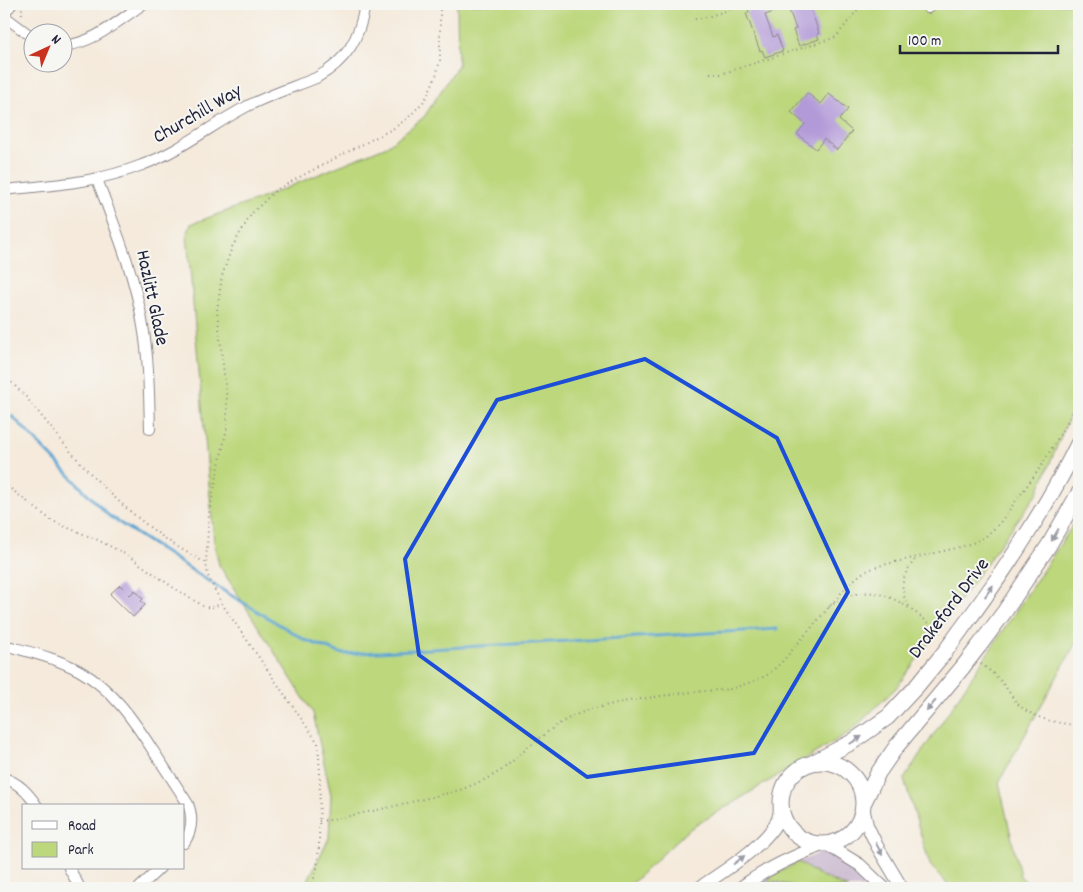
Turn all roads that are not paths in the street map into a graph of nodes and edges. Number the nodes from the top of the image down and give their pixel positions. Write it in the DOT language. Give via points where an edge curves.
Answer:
graph roads {
  1 [pos="12,4"];
  2 [pos="143,4"];
  3 [pos="365,4"];
  4 [pos="4,14"];
  5 [pos="22,29"];
  6 [pos="72,46"];
  7 [pos="97,179"];
  8 [pos="4,190"];
  9 [pos="150,429"];
  10 [pos="1079,442"];
  11 [pos="1079,493"];
  12 [pos="4,645"];
  13 [pos="813,762"];
  14 [pos="4,778"];
  15 [pos="781,800"];
  16 [pos="36,804"];
  17 [pos="864,804"];
  18 [pos="185,841"];
  19 [pos="825,844"];
  20 [pos="71,870"];
  21 [pos="158,870"];
  22 [pos="80,888"];
  23 [pos="139,888"];
  24 [pos="699,888"];
  25 [pos="740,888"];
  26 [pos="884,888"];
  27 [pos="902,888"];
  1 -- 4 [label="street"];
  2 -- 6 [label="street" via="96,37"];
  3 -- 7 [label="street, Churchill Way" via="356,39 339,62 324,74 243,108 144,165"];
  4 -- 5 [label="street"];
  7 -- 8 [label="street, Churchill Way"];
  7 -- 9 [label="street, Hazlitt Glade" via="135,286 148,369"];
  13 -- 10 [label="highway, Drakeford Drive, one-way, bridge" via="852,742 888,717 916,687 988,593 1024,539"];
  11 -- 17 [label="highway, one-way, bridge" via="1049,545 977,653 896,747 878,773"];
  12 -- 18 [label="street" via="70,666 102,686 120,703 188,804 192,820"];
  13 -- 15 [label="highway" via="791,776"];
  13 -- 17 [label="highway" via="837,764 848,770 862,790"];
  14 -- 16 [label="street" via="22,788"];
  15 -- 19 [label="highway" via="788,826 798,836"];
  24 -- 15 [label="main road, one-way" via="759,844 779,818"];
  17 -- 19 [label="highway" via="860,820 852,832"];
  17 -- 27 [label="main road, one-way" via="867,825"];
  19 -- 25 [label="main road" via="772,867"];
  19 -- 26 [label="main road" via="860,865"];
  20 -- 22 [label="street"];
  21 -- 23 [label="street"];
}
